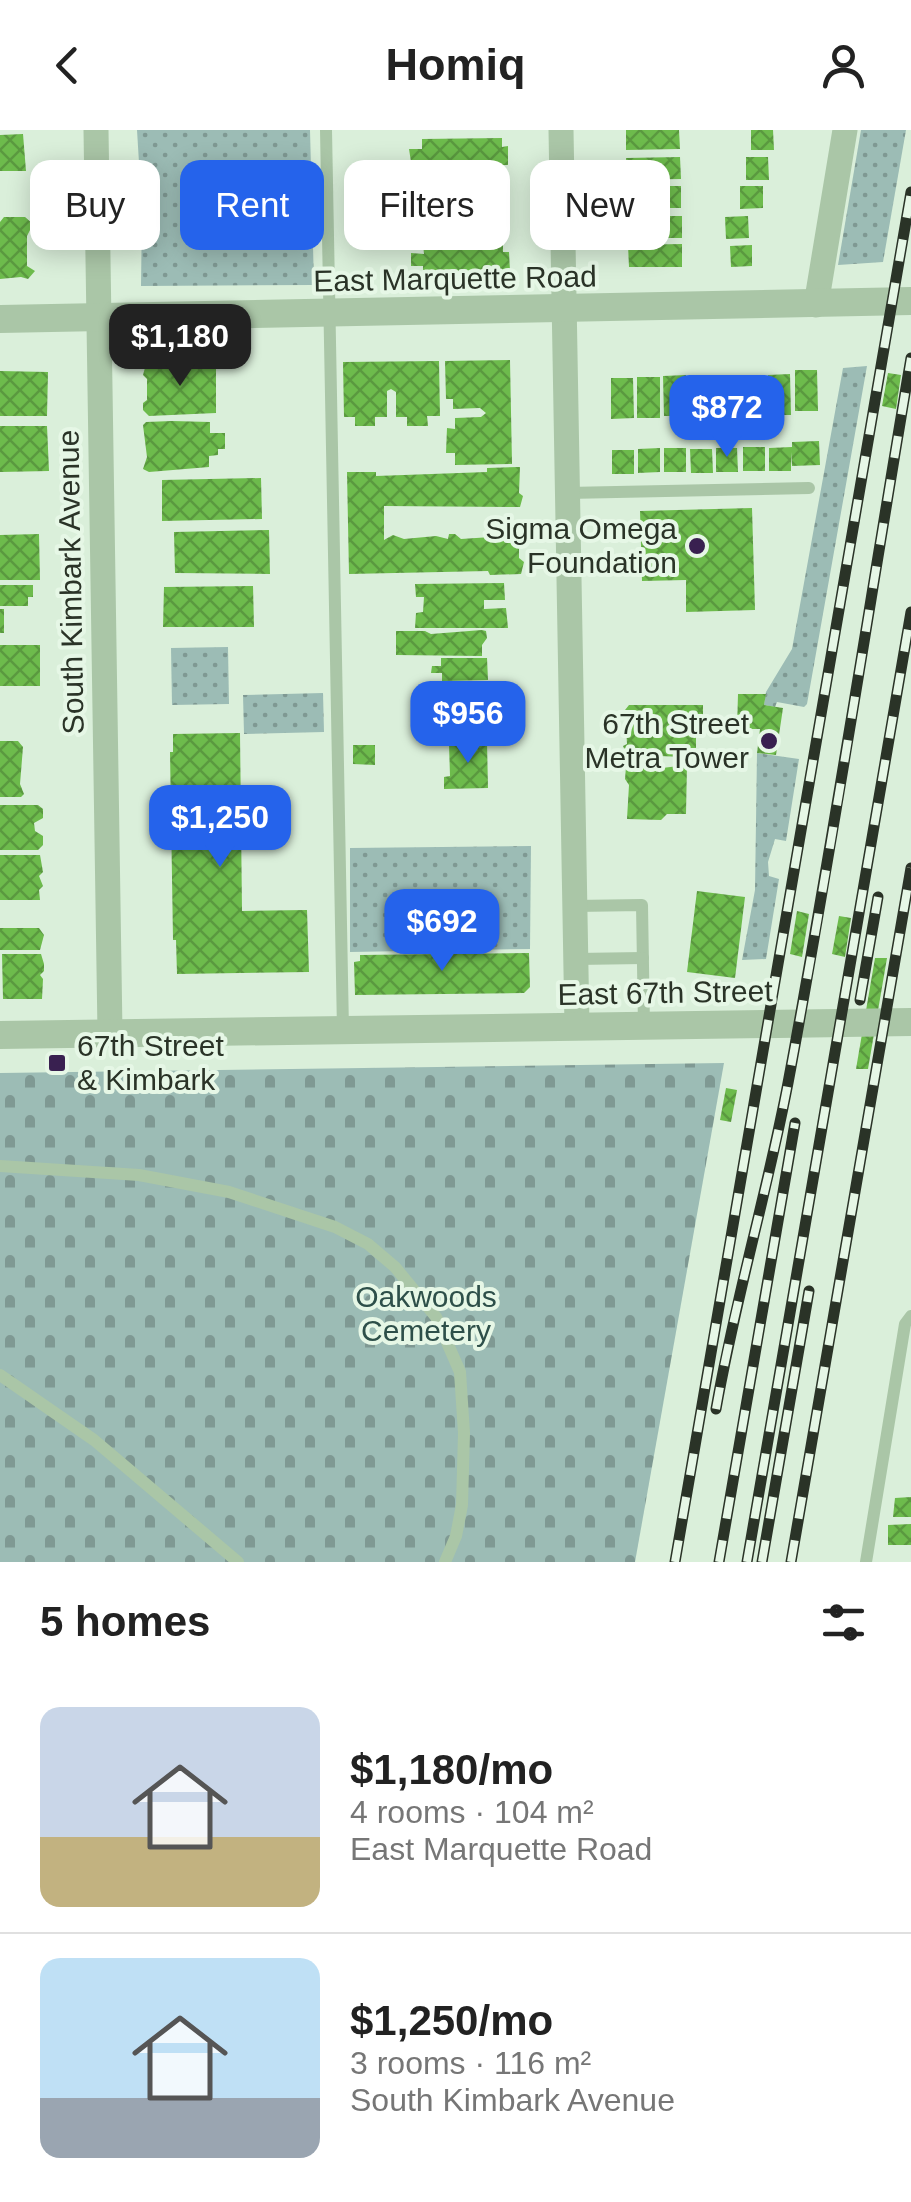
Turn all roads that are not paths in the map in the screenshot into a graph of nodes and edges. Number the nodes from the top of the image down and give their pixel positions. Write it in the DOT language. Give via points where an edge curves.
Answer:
graph roads {
  1 [pos="96,130"];
  2 [pos="326,130"];
  3 [pos="561,130"];
  4 [pos="845,130"];
  5 [pos="911,301"];
  6 [pos="816,305"];
  7 [pos="564,310"];
  8 [pos="329,314"];
  9 [pos="100,318"];
  10 [pos="0,319"];
  11 [pos="810,488"];
  12 [pos="567,493"];
  13 [pos="574,906"];
  14 [pos="643,958"];
  15 [pos="576,959"];
  16 [pos="911,1022"];
  17 [pos="644,1026"];
  18 [pos="577,1027"];
  19 [pos="343,1030"];
  20 [pos="110,1033"];
  21 [pos="0,1035"];
  22 [pos="0,1166"];
  23 [pos="911,1316"];
  24 [pos="0,1374"];
  25 [pos="238,1562"];
  26 [pos="444,1562"];
  27 [pos="866,1562"];
  1 -- 9 [label="street, South Kimbark Avenue"];
  2 -- 8 [label="lane"];
  3 -- 7 [label="street"];
  4 -- 6 [label="street"];
  5 -- 6 [label="street, East Marquette Road"];
  6 -- 7 [label="street, East Marquette Road"];
  7 -- 8 [label="street, East Marquette Road"];
  7 -- 12 [label="street"];
  8 -- 9 [label="street, East Marquette Road"];
  8 -- 19 [label="lane"];
  9 -- 10 [label="street, East Marquette Road"];
  9 -- 20 [label="street, South Kimbark Avenue"];
  11 -- 12 [label="lane"];
  12 -- 13 [label="street"];
  13 -- 14 [label="lane" via="642,905"];
  13 -- 15 [label="street"];
  14 -- 15 [label="lane"];
  14 -- 17 [label="lane"];
  15 -- 18 [label="street"];
  16 -- 17 [label="street, East 67th Street"];
  17 -- 18 [label="street, East 67th Street"];
  18 -- 19 [label="street, East 67th Street"];
  19 -- 20 [label="street, East 67th Street"];
  20 -- 21 [label="street, East 67th Street"];
  22 -- 26 [label="lane" via="139,1175 229,1192 335,1226 395,1267 436,1317 460,1372 462,1505"];
  23 -- 27 [label="lane"];
  24 -- 25 [label="lane" via="94,1440"];
}
